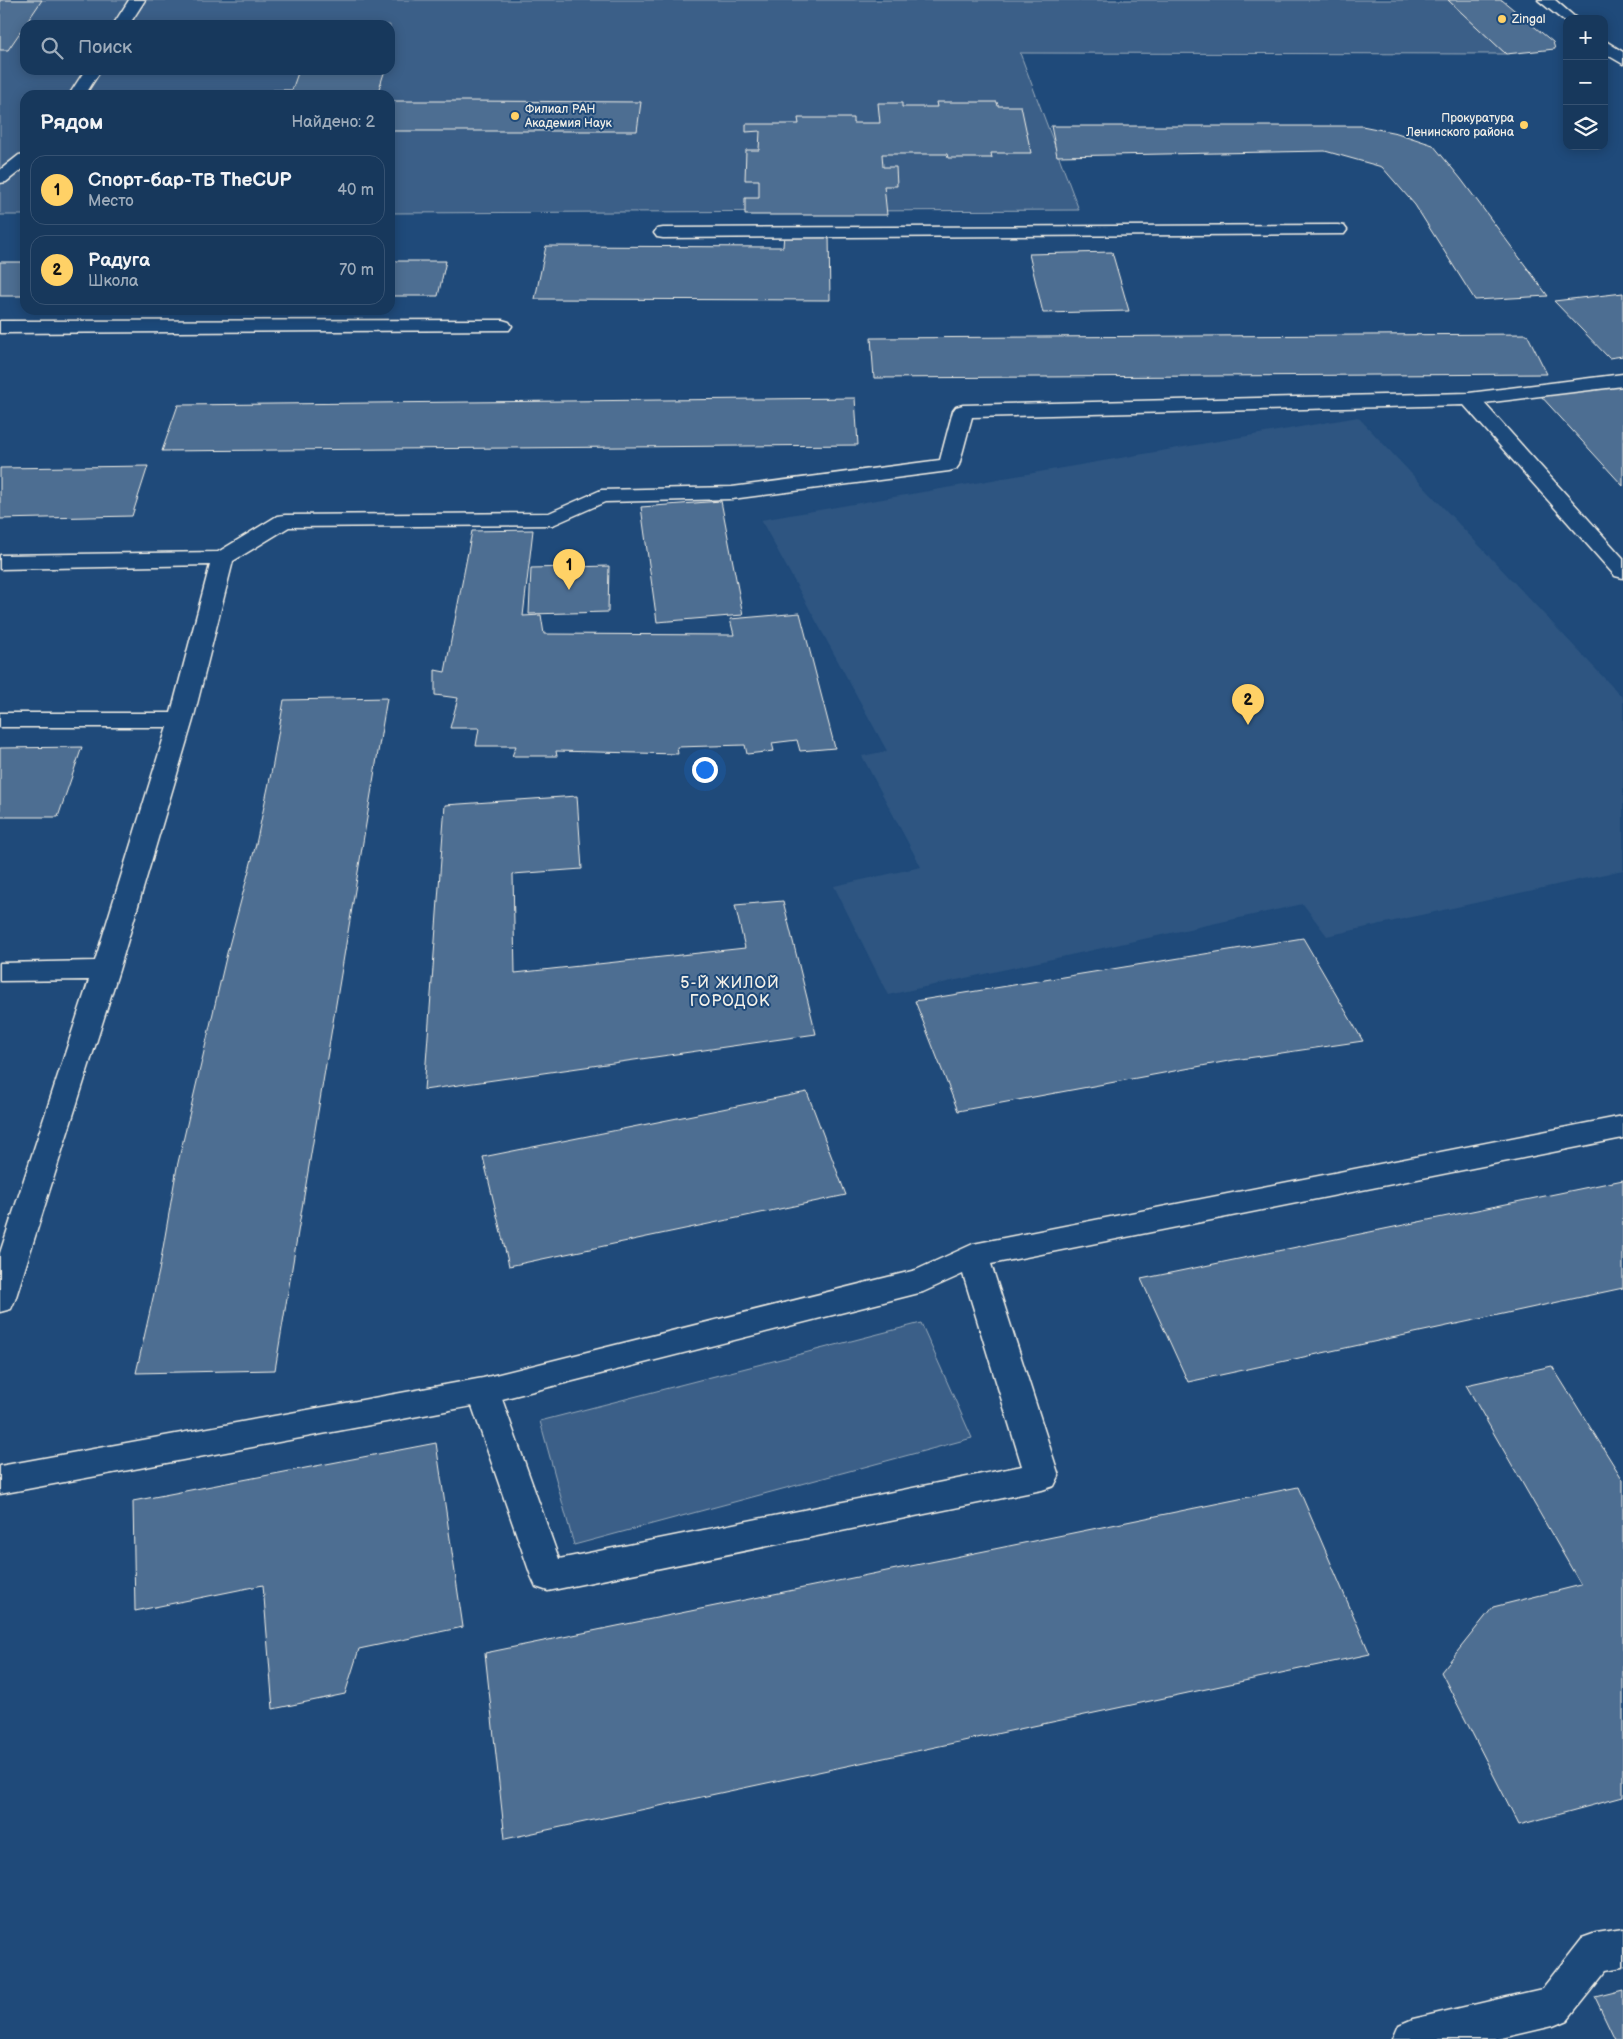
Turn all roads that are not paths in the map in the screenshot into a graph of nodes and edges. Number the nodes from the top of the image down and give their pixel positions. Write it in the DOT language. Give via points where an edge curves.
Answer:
graph roads {
  1 [pos="137,0"];
  2 [pos="1546,0"];
  3 [pos="1565,15"];
  4 [pos="124,20"];
  5 [pos="1608,48"];
  6 [pos="1623,60"];
  7 [pos="90,75"];
  8 [pos="80,90"];
  9 [pos="20,164"];
  10 [pos="0,178"];
  11 [pos="1338,230"];
  12 [pos="663,233"];
  13 [pos="502,326"];
  14 [pos="0,327"];
  15 [pos="1623,380"];
  16 [pos="1469,399"];
  17 [pos="223,558"];
  18 [pos="0,562"];
  19 [pos="1623,571"];
  20 [pos="0,720"];
  21 [pos="181,720"];
  22 [pos="106,970"];
  23 [pos="0,972"];
  24 [pos="1623,1127"];
  25 [pos="973,1256"];
  26 [pos="0,1300"];
  27 [pos="483,1391"];
  28 [pos="0,1480"];
  29 [pos="1623,1948"];
  30 [pos="1412,2039"];
  1 -- 4 [label="street"];
  2 -- 3 [label="street"];
  5 -- 6 [label="street"];
  7 -- 8 [label="street"];
  9 -- 10 [label="street"];
  11 -- 12 [label="street"];
  13 -- 14 [label="street"];
  15 -- 16 [label="street"];
  16 -- 17 [label="street" via="963,411 948,466 732,493 601,496 553,519 285,521"];
  16 -- 19 [label="street"];
  17 -- 18 [label="street"];
  17 -- 21 [label="street"];
  20 -- 21 [label="street"];
  21 -- 22 [label="street"];
  22 -- 23 [label="street"];
  22 -- 26 [label="street"];
  24 -- 25 [label="street"];
  25 -- 27 [label="street" via="923,1280"];
  25 -- 27 [label="street" via="1042,1476 548,1576"];
  27 -- 28 [label="street"];
  29 -- 30 [label="street" via="1596,1952 1553,2006"];
}
